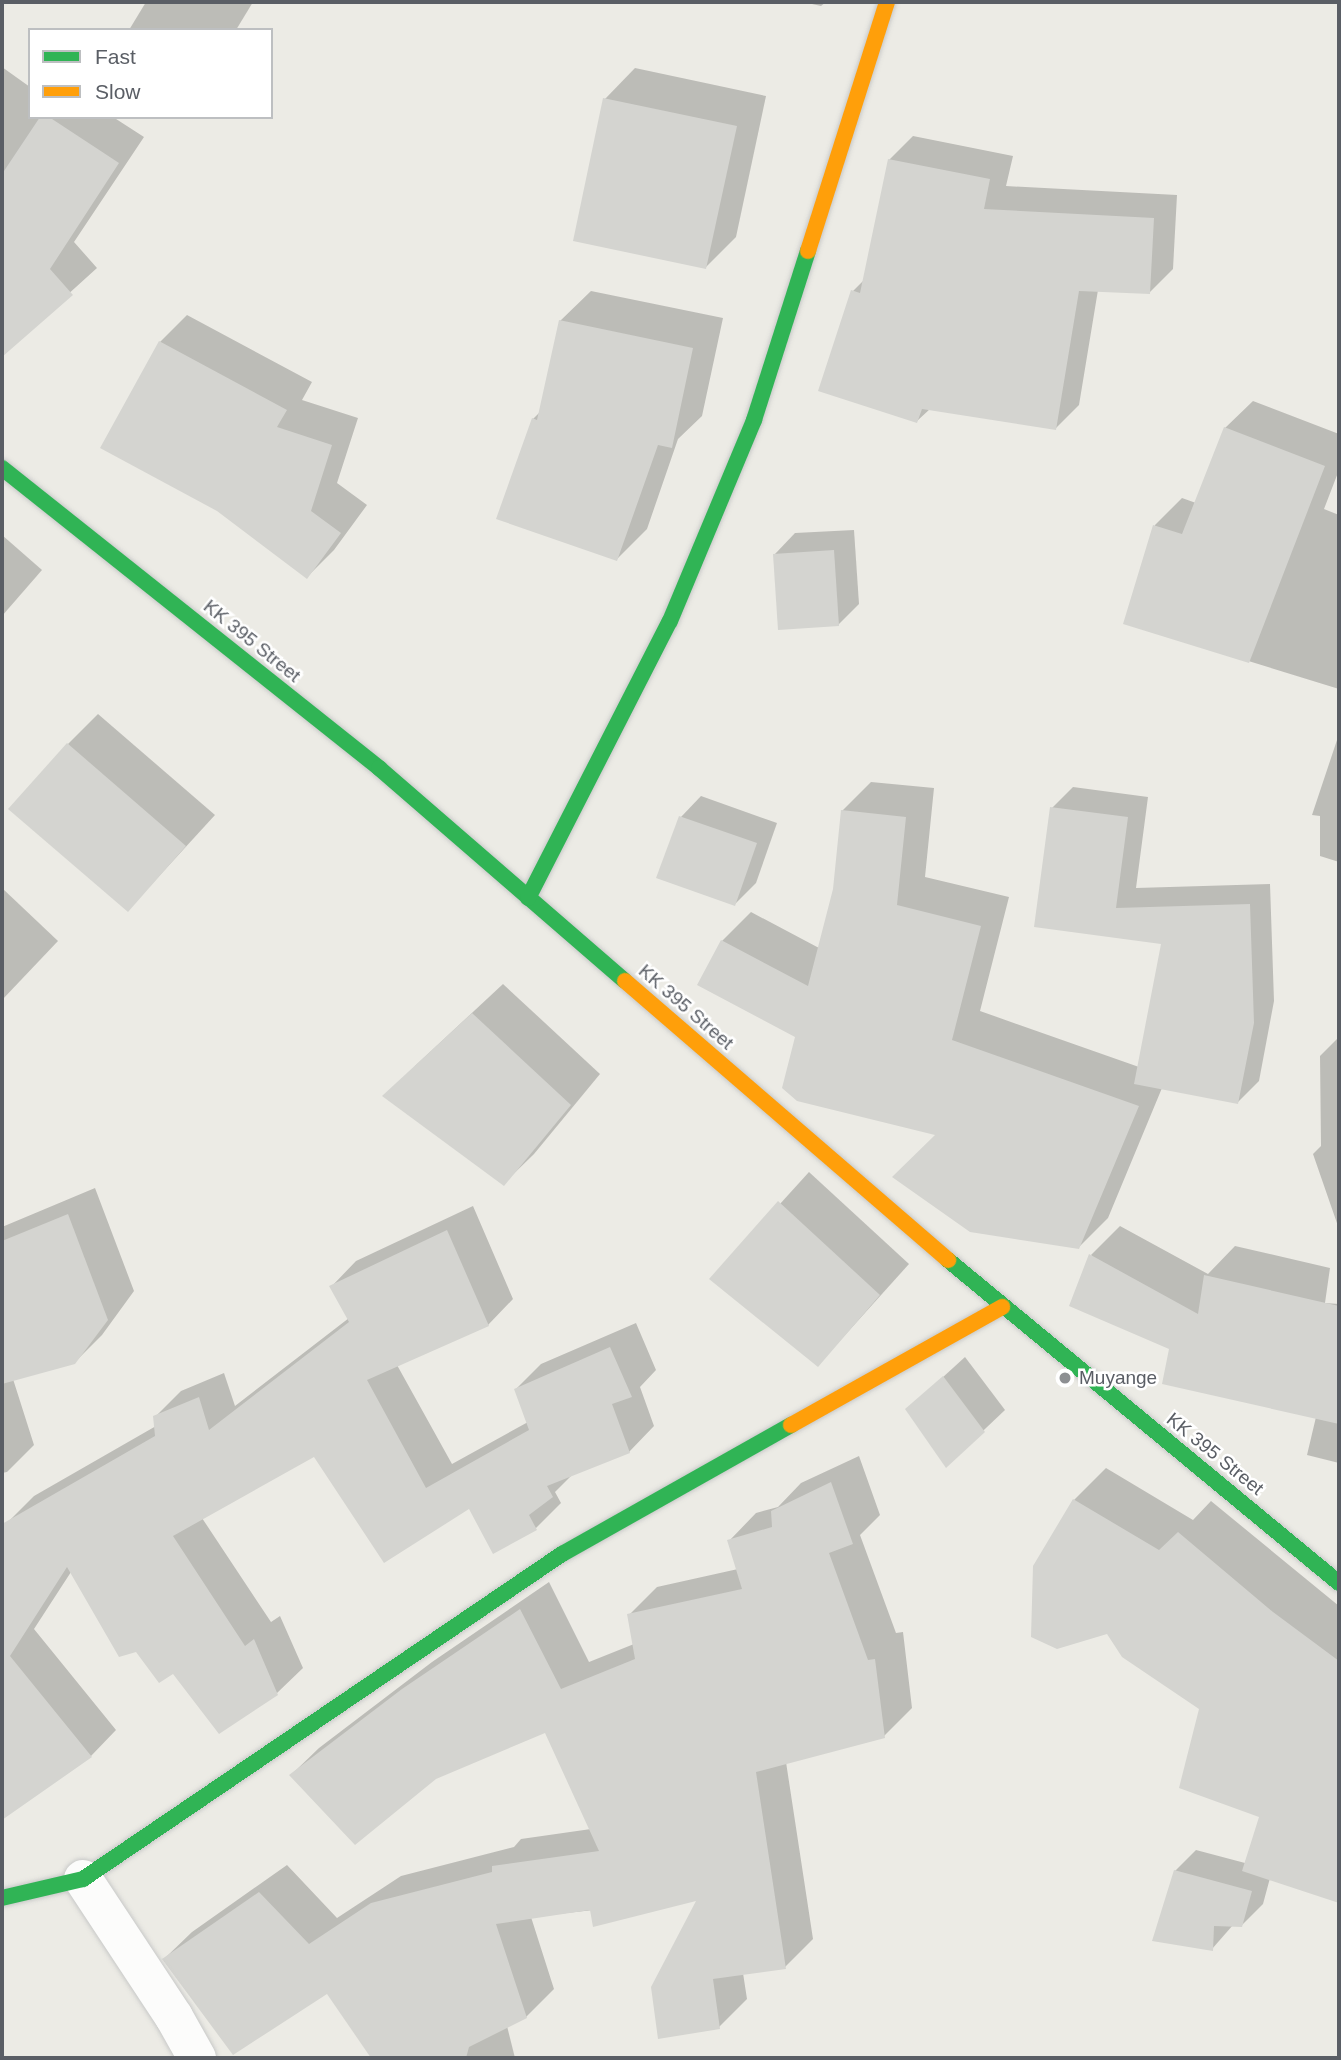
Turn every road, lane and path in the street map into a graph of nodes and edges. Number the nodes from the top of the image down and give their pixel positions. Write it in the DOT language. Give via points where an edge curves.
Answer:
graph roads {
  1 [pos="887,2"];
  2 [pos="2,468"];
  3 [pos="528,898"];
  4 [pos="1002,1307"];
  5 [pos="1339,1583"];
  6 [pos="83,1879"];
  7 [pos="2,1898"];
  8 [pos="197,2058"];
  1 -- 3 [label="street" via="754,420 670,621"];
  2 -- 3 [label="street, KK 395 Street" via="379,768"];
  3 -- 4 [label="street, KK 395 Street"];
  4 -- 5 [label="street, KK 395 Street"];
  4 -- 6 [label="street" via="562,1554"];
  6 -- 7 [label="street"];
  6 -- 8 [label="street"];
}
